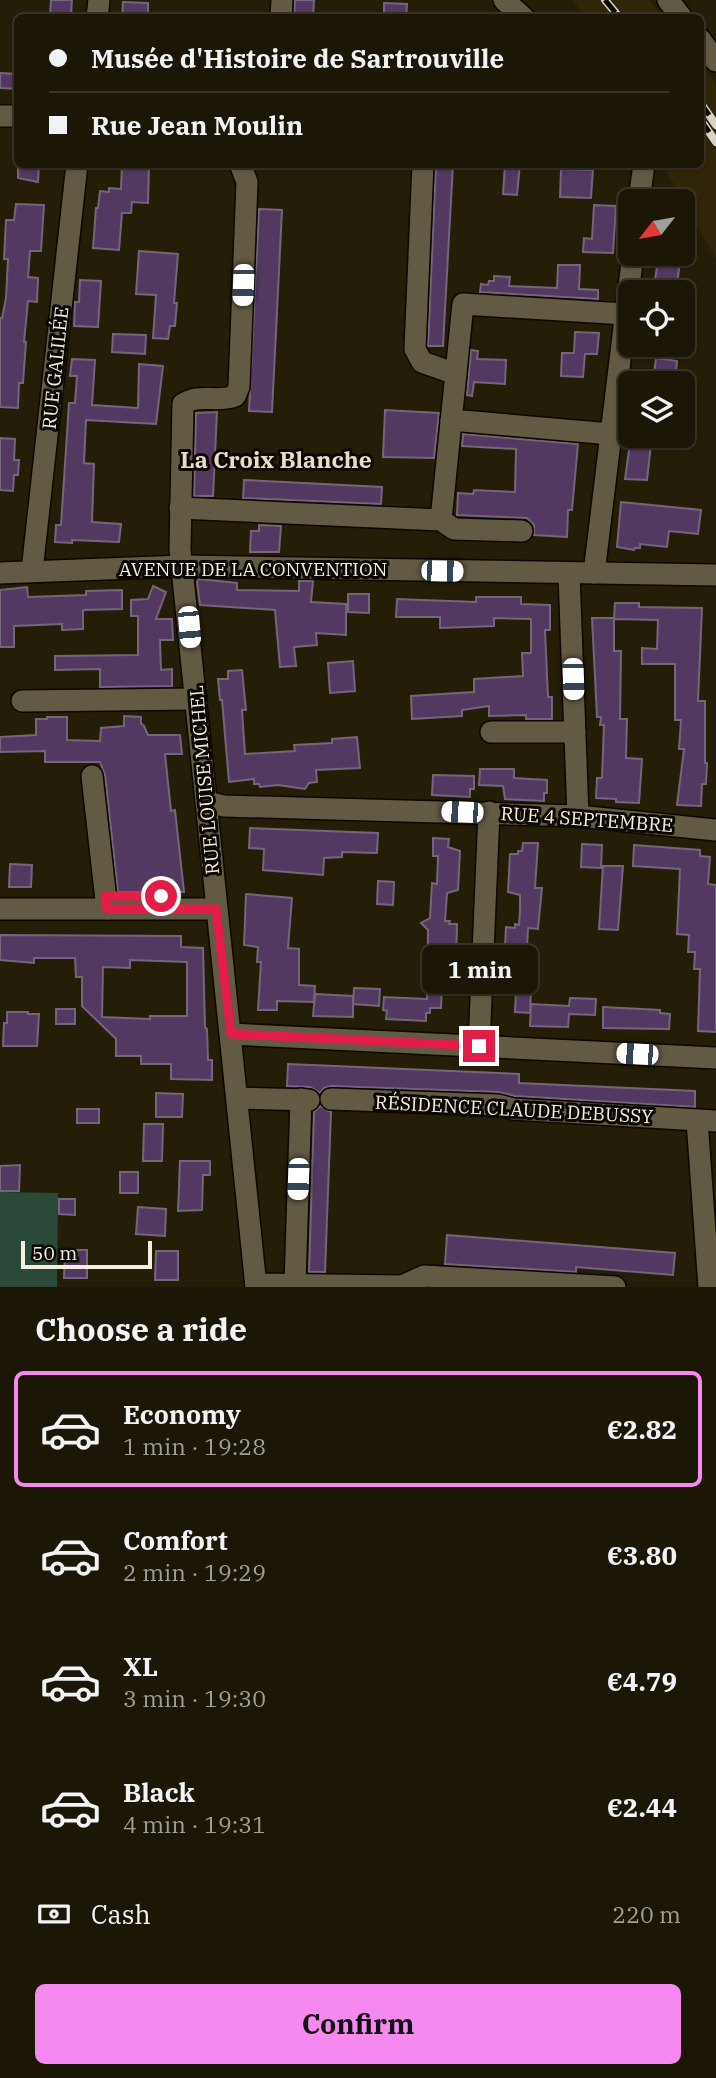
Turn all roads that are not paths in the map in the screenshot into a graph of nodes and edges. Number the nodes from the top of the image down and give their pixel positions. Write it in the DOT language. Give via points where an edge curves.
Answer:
graph roads {
  1 [pos="504,0"];
  2 [pos="668,0"];
  3 [pos="520,14"];
  4 [pos="679,14"];
  5 [pos="77,168"];
  6 [pos="242,168"];
  7 [pos="423,168"];
  8 [pos="643,168"];
  9 [pos="641,189"];
  10 [pos="618,314"];
  11 [pos="620,357"];
  12 [pos="456,374"];
  13 [pos="451,420"];
  14 [pos="611,434"];
  15 [pos="180,508"];
  16 [pos="441,520"];
  17 [pos="522,531"];
  18 [pos="183,566"];
  19 [pos="32,572"];
  20 [pos="0,573"];
  21 [pos="594,573"];
  22 [pos="569,574"];
  23 [pos="716,575"];
  24 [pos="196,699"];
  25 [pos="22,701"];
  26 [pos="491,732"];
  27 [pos="575,732"];
  28 [pos="92,776"];
  29 [pos="207,802"];
  30 [pos="489,812"];
  31 [pos="578,816"];
  32 [pos="716,830"];
  33 [pos="161,896"];
  34 [pos="106,902"];
  35 [pos="0,909"];
  36 [pos="216,909"];
  37 [pos="231,1034"];
  38 [pos="479,1046"];
  39 [pos="716,1058"];
  40 [pos="237,1098"];
  41 [pos="331,1099"];
  42 [pos="707,1120"];
  43 [pos="295,1284"];
  44 [pos="256,1285"];
  45 [pos="615,1287"];
  46 [pos="709,1287"];
  1 -- 3 [label="street"];
  2 -- 4 [label="street"];
  5 -- 19 [label="street, RUE GALILÉE"];
  6 -- 15 [label="street, RUE LOUISE MICHEL" via="247,182 239,387 228,399 193,399 183,404"];
  7 -- 12 [label="street" via="415,349 422,362"];
  8 -- 9 [label="street"];
  10 -- 12 [label="street" via="463,304"];
  11 -- 14 [label="street"];
  12 -- 13 [label="street"];
  13 -- 14 [label="street"];
  13 -- 16 [label="street"];
  14 -- 21 [label="street"];
  15 -- 16 [label="street"];
  15 -- 18 [label="street, RUE LOUISE MICHEL"];
  16 -- 17 [label="street" via="454,528"];
  18 -- 19 [label="street, AVENUE DE LA CONVENTION"];
  18 -- 22 [label="street, AVENUE DE LA CONVENTION"];
  18 -- 24 [label="street, RUE LOUISE MICHEL"];
  19 -- 20 [label="street, AVENUE DE LA CONVENTION"];
  21 -- 22 [label="street, AVENUE DE LA CONVENTION"];
  21 -- 23 [label="street, AVENUE DE LA CONVENTION"];
  22 -- 27 [label="street"];
  24 -- 25 [label="street"];
  24 -- 29 [label="street, RUE LOUISE MICHEL"];
  26 -- 27 [label="street"];
  27 -- 31 [label="street"];
  28 -- 34 [label="street"];
  29 -- 30 [label="street, RUE 4 SEPTEMBRE"];
  29 -- 36 [label="street, RUE LOUISE MICHEL"];
  30 -- 31 [label="street, RUE 4 SEPTEMBRE"];
  30 -- 38 [label="street"];
  31 -- 32 [label="street, RUE 4 SEPTEMBRE"];
  33 -- 34 [label="street"];
  34 -- 35 [label="street"];
  34 -- 36 [label="street"];
  36 -- 37 [label="street, RUE LOUISE MICHEL"];
  37 -- 38 [label="street"];
  37 -- 40 [label="street, RUE LOUISE MICHEL"];
  38 -- 39 [label="street"];
  40 -- 43 [label="street" via="305,1099"];
  40 -- 44 [label="street, RUE LOUISE MICHEL"];
  41 -- 42 [label="street, RÉSIDENCE CLAUDE DEBUSSY"];
  42 -- 46 [label="street, RÉSIDENCE CLAUDE DEBUSSY"];
  43 -- 44 [label="street"];
  43 -- 45 [label="street" via="402,1286 424,1276"];
}
